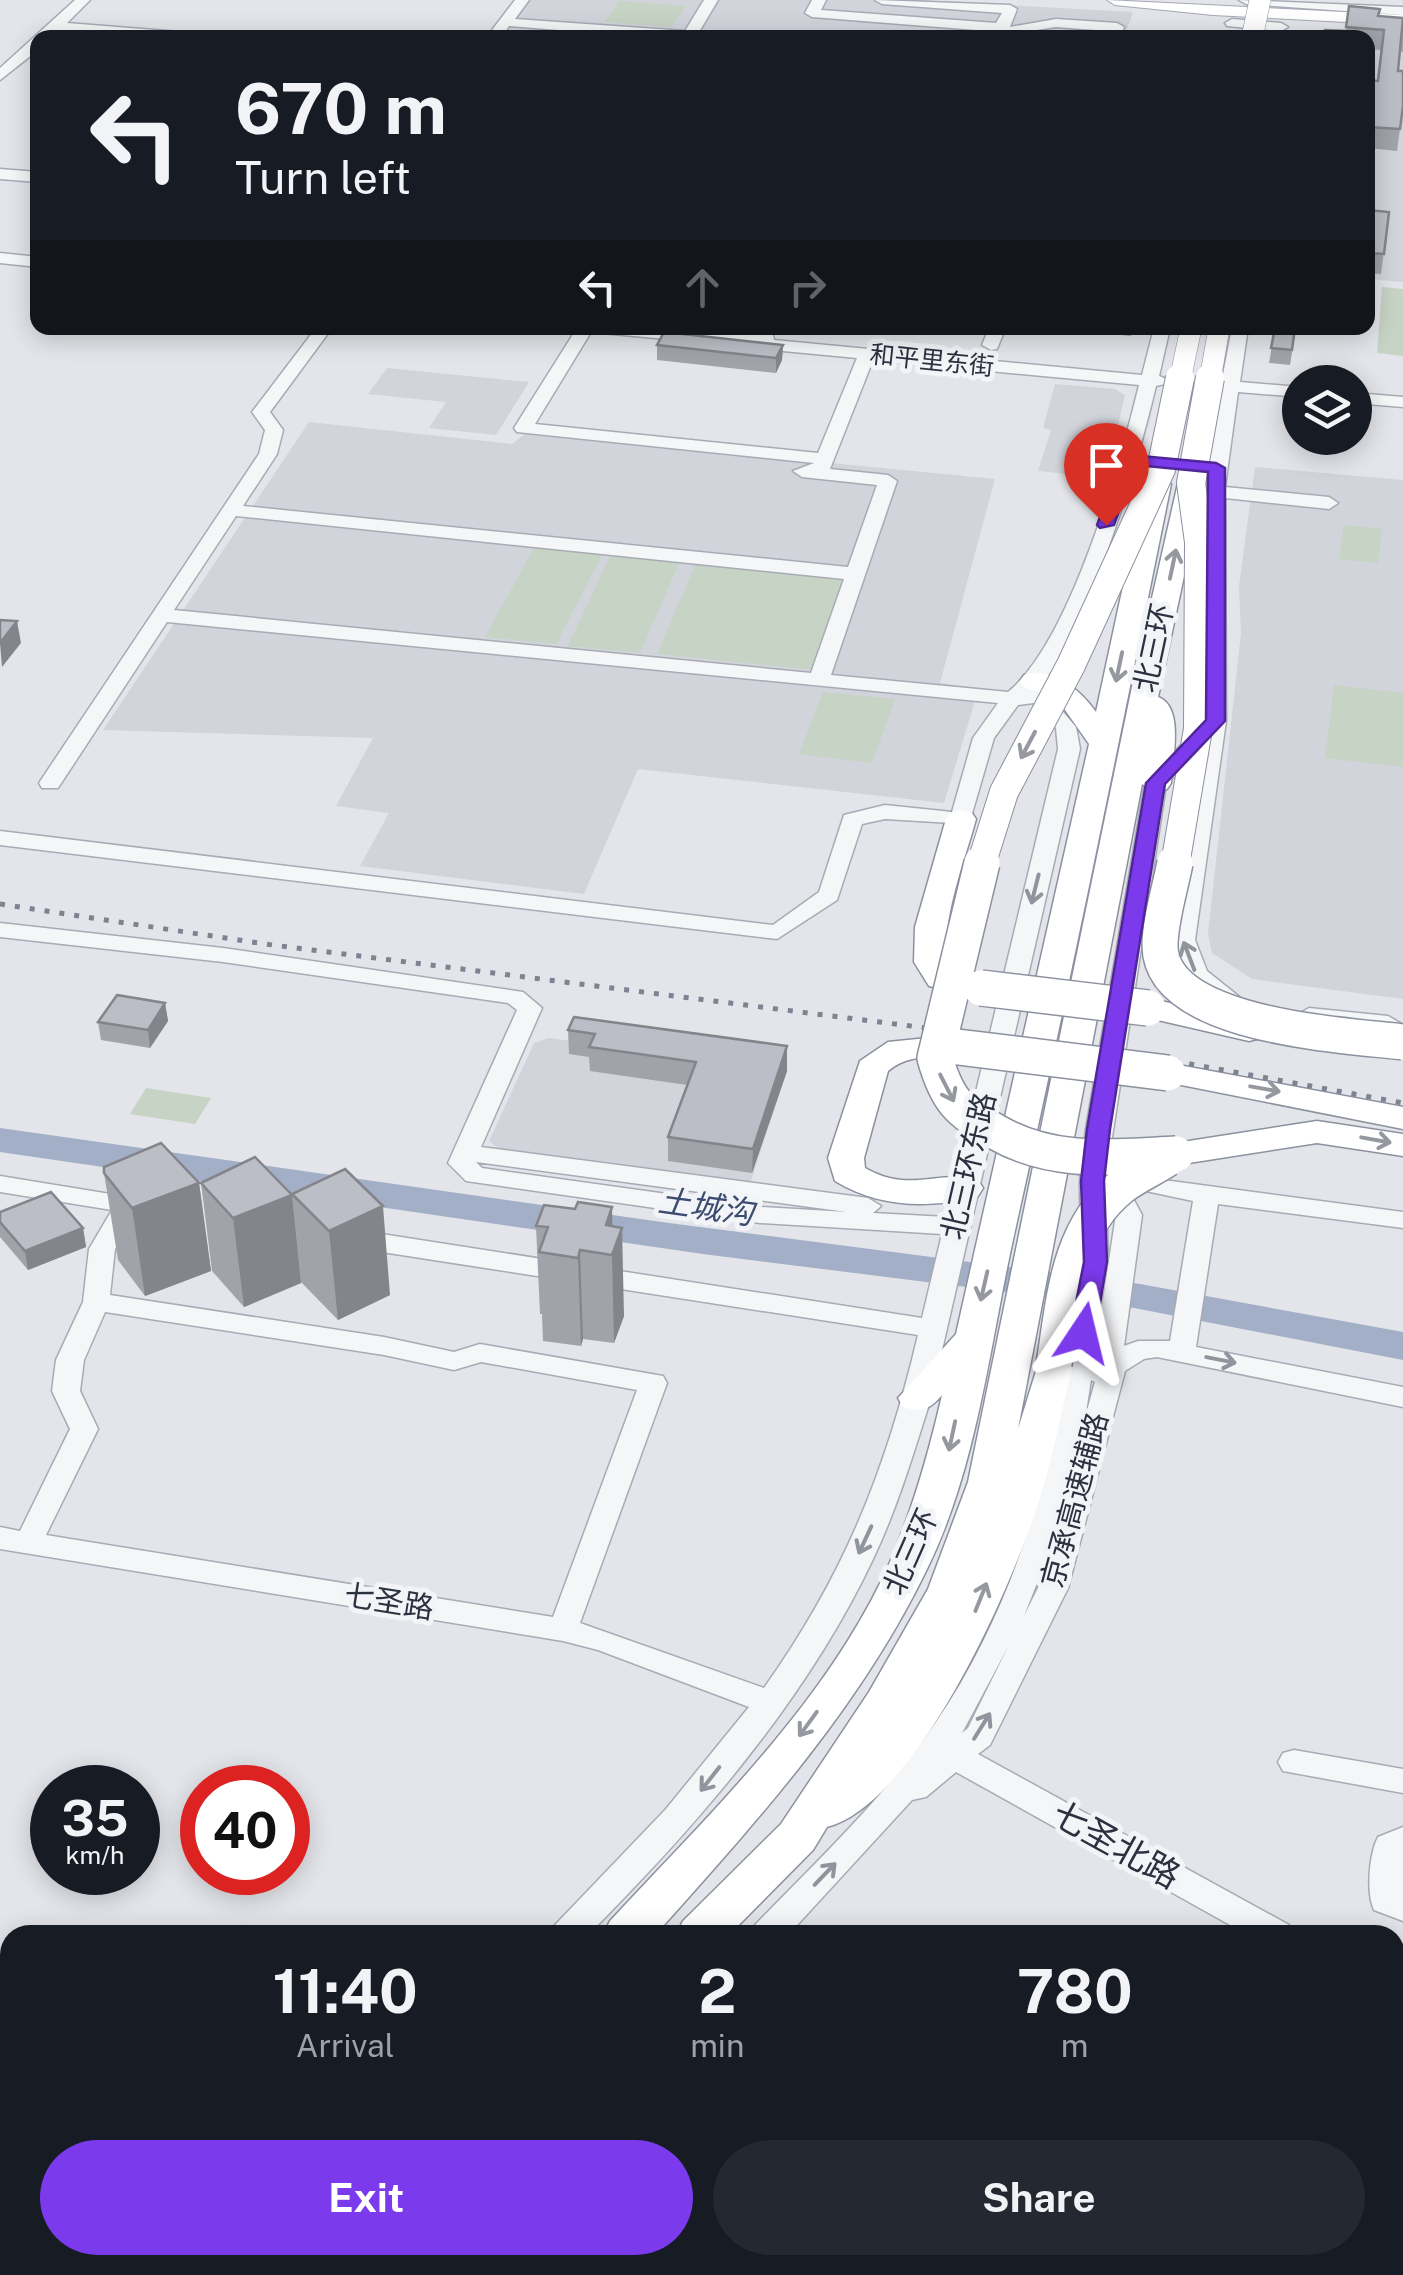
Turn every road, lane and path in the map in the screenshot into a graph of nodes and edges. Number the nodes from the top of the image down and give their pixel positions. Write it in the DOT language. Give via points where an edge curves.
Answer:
graph roads {
  1 [pos="84,0"];
  2 [pos="522,0"];
  3 [pos="711,0"];
  4 [pos="819,0"];
  5 [pos="882,0"];
  6 [pos="1115,0"];
  7 [pos="1188,0"];
  8 [pos="1260,0"];
  9 [pos="948,2"];
  10 [pos="1235,12"];
  11 [pos="1288,15"];
  12 [pos="1403,18"];
  13 [pos="506,22"];
  14 [pos="56,26"];
  15 [pos="51,30"];
  16 [pos="106,30"];
  17 [pos="500,30"];
  18 [pos="619,30"];
  19 [pos="693,30"];
  20 [pos="1015,30"];
  21 [pos="1116,30"];
  22 [pos="1254,30"];
  23 [pos="30,49"];
  24 [pos="6,71"];
  25 [pos="0,174"];
  26 [pos="30,177"];
  27 [pos="0,264"];
  28 [pos="30,267"];
  29 [pos="319,335"];
  30 [pos="580,335"];
  31 [pos="665,335"];
  32 [pos="727,335"];
  33 [pos="785,335"];
  34 [pos="1160,335"];
  35 [pos="1190,335"];
  36 [pos="1218,335"];
  37 [pos="1239,335"];
  38 [pos="962,357"];
  39 [pos="865,360"];
  40 [pos="1149,384"];
  41 [pos="1282,392"];
  42 [pos="1228,394"];
  43 [pos="1372,399"];
  44 [pos="1403,402"];
  45 [pos="678,458"];
  46 [pos="1130,460"];
  47 [pos="822,466"];
  48 [pos="1161,468"];
  49 [pos="1208,481"];
  50 [pos="1329,503"];
  51 [pos="231,510"];
  52 [pos="856,574"];
  53 [pos="162,615"];
  54 [pos="820,678"];
  55 [pos="1147,682"];
  56 [pos="1029,694"];
  57 [pos="1216,721"];
  58 [pos="1103,743"];
  59 [pos="50,783"];
  60 [pos="1156,783"];
  61 [pos="961,819"];
  62 [pos="0,838"];
  63 [pos="0,930"];
  64 [pos="1056,964"];
  65 [pos="1403,1025"];
  66 [pos="1403,1042"];
  67 [pos="1403,1054"];
  68 [pos="1048,1091"];
  69 [pos="1403,1118"];
  70 [pos="1098,1129"];
  71 [pos="1403,1145"];
  72 [pos="1176,1154"];
  73 [pos="1106,1168"];
  74 [pos="0,1184"];
  75 [pos="1207,1195"];
  76 [pos="129,1204"];
  77 [pos="168,1210"];
  78 [pos="957,1218"];
  79 [pos="1403,1220"];
  80 [pos="325,1234"];
  81 [pos="96,1302"];
  82 [pos="933,1321"];
  83 [pos="972,1341"];
  84 [pos="1184,1342"];
  85 [pos="1035,1358"];
  86 [pos="1403,1397"];
  87 [pos="917,1398"];
  88 [pos="1069,1432"];
  89 [pos="14,1540"];
  90 [pos="562,1630"];
  91 [pos="769,1702"];
  92 [pos="954,1756"];
  93 [pos="1294,1762"];
  94 [pos="1403,1781"];
  95 [pos="884,1813"];
  96 [pos="1403,1840"];
  97 [pos="1403,1908"];
  98 [pos="578,1925"];
  99 [pos="635,1925"];
  100 [pos="709,1925"];
  101 [pos="777,1925"];
  102 [pos="1259,1925"];
  1 -- 14 [label="street"];
  2 -- 13 [label="street"];
  3 -- 19 [label="street"];
  4 -- 9 [label="street" via="812,14 996,27 1010,10"];
  5 -- 9 [label="street"];
  6 -- 10 [label="main road"];
  7 -- 10 [label="main road"];
  8 -- 22 [label="highway, bridge"];
  10 -- 11 [label="main road"];
  11 -- 12 [label="main road"];
  13 -- 17 [label="street"];
  13 -- 18 [label="street"];
  14 -- 15 [label="street"];
  14 -- 16 [label="street"];
  20 -- 21 [label="street" via="1056,23"];
  23 -- 24 [label="street"];
  25 -- 26 [label="street"];
  27 -- 28 [label="street"];
  29 -- 51 [label="street" via="262,412 274,430 268,454"];
  30 -- 47 [label="street" via="523,428"];
  31 -- 40 [label="street, 和平里东街"];
  32 -- 38 [label="street, 和平里东街"];
  33 -- 38 [label="street"];
  34 -- 40 [label="street"];
  35 -- 48 [label="highway, 北三环, bridge"];
  36 -- 49 [label="highway, 北三环, bridge"];
  37 -- 42 [label="street"];
  38 -- 40 [label="street, 和平里东街"];
  39 -- 47 [label="street"];
  40 -- 42 [label="street"];
  40 -- 46 [label="street"];
  41 -- 42 [label="street"];
  42 -- 49 [label="street"];
  43 -- 44 [label="street"];
  45 -- 47 [label="street"];
  46 -- 49 [label="street"];
  46 -- 56 [label="street" via="1069,622"];
  47 -- 52 [label="street" via="888,480"];
  48 -- 58 [label="highway, 北三环, one-way"];
  48 -- 72 [label="highway, one-way, bridge" via="1071,666 1004,792 935,1058 944,1090 964,1114 1025,1149 1074,1159"];
  49 -- 50 [label="street"];
  55 -- 49 [label="highway, 北三环, one-way"];
  49 -- 57 [label="street"];
  49 -- 66 [label="highway, bridge" via="1199,542 1198,729 1160,949 1173,979 1235,1016"];
  51 -- 52 [label="street"];
  51 -- 53 [label="street"];
  52 -- 54 [label="street"];
  53 -- 54 [label="street"];
  53 -- 59 [label="street"];
  54 -- 56 [label="street"];
  55 -- 60 [label="highway" via="1160,723"];
  55 -- 68 [label="highway, 北三环" via="1090,968"];
  56 -- 58 [label="highway" via="1068,694"];
  56 -- 61 [label="street" via="984,738"];
  56 -- 78 [label="street, 北三环东路, one-way" via="1066,727 1069,749"];
  57 -- 60 [label="street"];
  65 -- 57 [label="street, one-way" via="1249,1005 1220,994 1192,968 1184,917"];
  58 -- 64 [label="highway, 北三环"];
  60 -- 70 [label="street"];
  61 -- 62 [label="street" via="884,812 852,820 829,894 777,932"];
  61 -- 67 [label="highway, bridge" via="931,928 930,962 941,979"];
  63 -- 78 [label="street" via="516,997 530,1008 464,1153"];
  64 -- 68 [label="highway, 北三环东路"];
  68 -- 83 [label="highway, 北三环, one-way" via="996,1231"];
  68 -- 85 [label="highway"];
  78 -- 69 [label="highway, one-way, bridge" via="942,1194 895,1192 848,1174 846,1158 879,1058 914,1047 958,1047 1168,1073"];
  70 -- 73 [label="street"];
  70 -- 88 [label="street" via="1096,1262"];
  72 -- 71 [label="highway, one-way" via="1318,1132"];
  72 -- 85 [label="highway, bridge" via="1120,1188 1097,1212 1073,1254"];
  73 -- 75 [label="street"];
  73 -- 88 [label="street" via="1129,1215 1123,1265 1110,1348"];
  74 -- 76 [label="street"];
  75 -- 79 [label="street"];
  75 -- 84 [label="street"];
  76 -- 77 [label="street"];
  76 -- 81 [label="street" via="102,1249"];
  78 -- 82 [label="street, 北三环东路"];
  80 -- 82 [label="street"];
  81 -- 89 [label="street" via="70,1360 66,1391 84,1430"];
  81 -- 90 [label="street" via="454,1361 480,1353 653,1383"];
  82 -- 87 [label="street, 北三环东路"];
  83 -- 87 [label="highway"];
  83 -- 99 [label="highway, 北三环, one-way" via="944,1475 908,1566 864,1645 768,1779"];
  84 -- 86 [label="street, 京承高速辅路, one-way"];
  92 -- 84 [label="street, 京承高速辅路, one-way" via="979,1736 1053,1588 1113,1366 1138,1350"];
  100 -- 85 [label="highway, one-way" via="890,1757 968,1629 1020,1500"];
  87 -- 91 [label="street, 北三环东路, one-way" via="889,1489 837,1601"];
  88 -- 95 [label="street" via="1046,1523 1006,1624 948,1729"];
  89 -- 90 [label="street, 七圣路"];
  90 -- 91 [label="street, 七圣路"];
  91 -- 98 [label="street, 北三环东路, one-way" via="668,1832"];
  92 -- 95 [label="street, 京承高速辅路"];
  92 -- 102 [label="street, 七圣北路"];
  93 -- 94 [label="street"];
  101 -- 95 [label="street, one-way"];
  96 -- 97 [label="street" via="1389,1846 1386,1901"];
}
